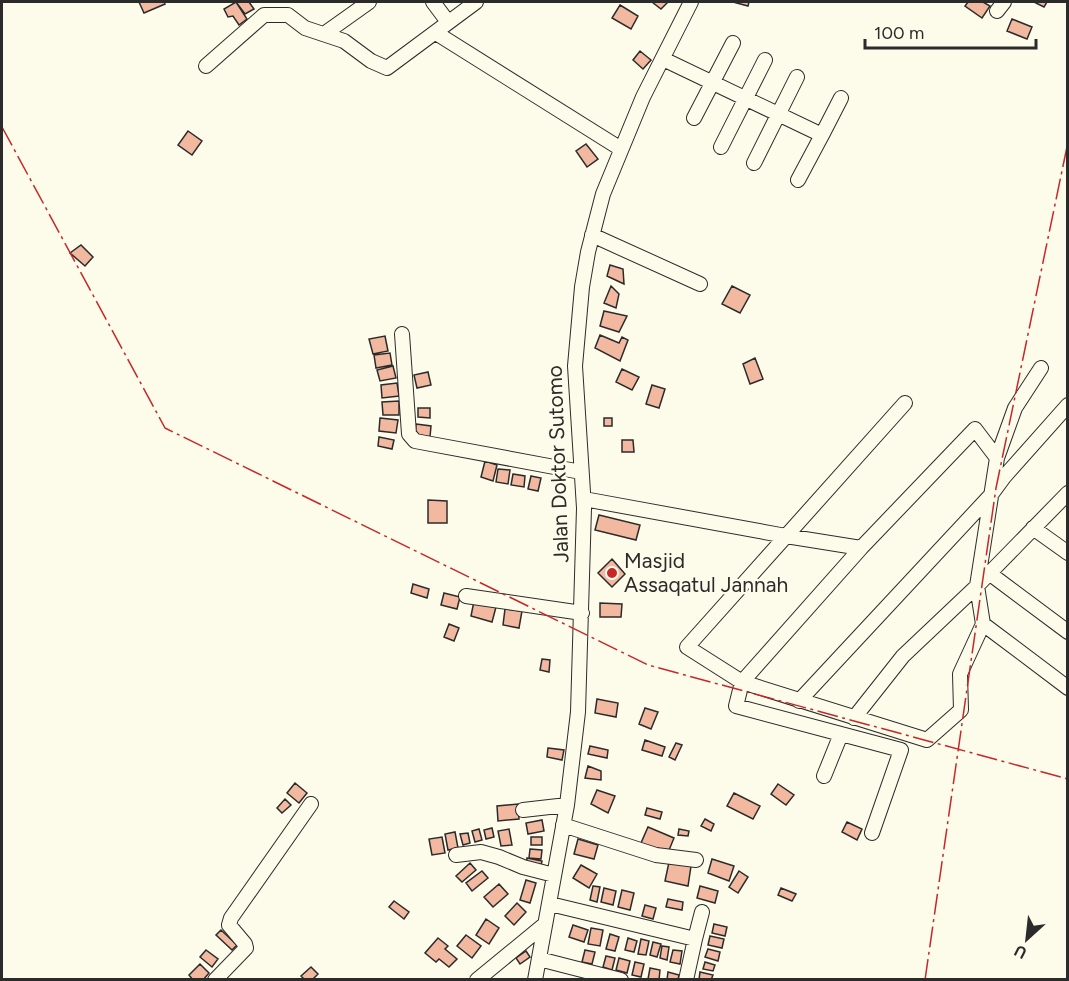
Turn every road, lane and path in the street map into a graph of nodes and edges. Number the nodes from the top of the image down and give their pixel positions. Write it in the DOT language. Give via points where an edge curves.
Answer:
graph roads {
  1 [pos="369,2"];
  2 [pos="433,2"];
  3 [pos="476,2"];
  4 [pos="692,2"];
  5 [pos="448,22"];
  6 [pos="436,33"];
  7 [pos="324,34"];
  8 [pos="733,43"];
  9 [pos="663,59"];
  10 [pos="765,60"];
  11 [pos="206,66"];
  12 [pos="797,77"];
  13 [pos="712,82"];
  14 [pos="746,98"];
  15 [pos="841,98"];
  16 [pos="779,114"];
  17 [pos="694,118"];
  18 [pos="822,135"];
  19 [pos="721,147"];
  20 [pos="621,148"];
  21 [pos="754,163"];
  22 [pos="798,180"];
  23 [pos="592,235"];
  24 [pos="700,284"];
  25 [pos="402,334"];
  26 [pos="1041,368"];
  27 [pos="905,404"];
  28 [pos="1068,405"];
  29 [pos="997,458"];
  30 [pos="581,472"];
  31 [pos="1068,493"];
  32 [pos="990,496"];
  33 [pos="584,498"];
  34 [pos="1033,528"];
  35 [pos="786,537"];
  36 [pos="861,548"];
  37 [pos="1068,553"];
  38 [pos="989,573"];
  39 [pos="977,585"];
  40 [pos="466,596"];
  41 [pos="582,613"];
  42 [pos="983,624"];
  43 [pos="1068,632"];
  44 [pos="742,682"];
  45 [pos="1068,688"];
  46 [pos="799,701"];
  47 [pos="854,718"];
  48 [pos="841,734"];
  49 [pos="824,776"];
  50 [pos="310,804"];
  51 [pos="567,805"];
  52 [pos="523,810"];
  53 [pos="563,825"];
  54 [pos="872,833"];
  55 [pos="456,855"];
  56 [pos="696,860"];
  57 [pos="554,875"];
  58 [pos="550,904"];
  59 [pos="702,912"];
  60 [pos="544,925"];
  61 [pos="695,939"];
  62 [pos="539,959"];
  63 [pos="215,980"];
  64 [pos="477,980"];
  65 [pos="535,980"];
  66 [pos="621,980"];
  67 [pos="686,980"];
  1 -- 7 [label="street"];
  2 -- 5 [label="street"];
  3 -- 5 [label="street"];
  4 -- 9 [label="street, Jalan Doktor Sutomo"];
  5 -- 6 [label="street"];
  6 -- 7 [label="street" via="387,68 344,41"];
  6 -- 20 [label="street"];
  7 -- 11 [label="street" via="305,28 288,15 264,15"];
  8 -- 13 [label="street"];
  9 -- 13 [label="street"];
  9 -- 20 [label="street, Jalan Doktor Sutomo"];
  10 -- 14 [label="street"];
  12 -- 16 [label="street"];
  13 -- 14 [label="street"];
  13 -- 17 [label="street"];
  14 -- 16 [label="street"];
  14 -- 19 [label="street"];
  15 -- 18 [label="street"];
  16 -- 18 [label="street"];
  16 -- 21 [label="street"];
  18 -- 22 [label="street"];
  20 -- 23 [label="street, Jalan Doktor Sutomo"];
  23 -- 24 [label="street"];
  23 -- 30 [label="street, Jalan Doktor Sutomo" via="582,287 575,366"];
  25 -- 30 [label="street" via="409,434 415,441"];
  26 -- 29 [label="street" via="1016,408"];
  27 -- 35 [label="street"];
  28 -- 32 [label="street"];
  29 -- 32 [label="street"];
  29 -- 36 [label="street" via="975,429"];
  30 -- 33 [label="street, Jalan Doktor Sutomo"];
  31 -- 34 [label="street"];
  32 -- 39 [label="street"];
  32 -- 46 [label="street"];
  33 -- 35 [label="street"];
  33 -- 41 [label="street, Jalan Doktor Sutomo"];
  34 -- 37 [label="street"];
  34 -- 38 [label="street"];
  35 -- 36 [label="street"];
  35 -- 44 [label="street" via="687,647"];
  36 -- 44 [label="street"];
  38 -- 39 [label="street"];
  38 -- 43 [label="street"];
  39 -- 42 [label="street"];
  39 -- 47 [label="street" via="903,656"];
  40 -- 41 [label="street"];
  41 -- 51 [label="street, Jalan Doktor Sutomo" via="578,712"];
  42 -- 45 [label="street"];
  42 -- 47 [label="street" via="960,674 961,710 927,740"];
  44 -- 46 [label="street"];
  44 -- 48 [label="street" via="736,706"];
  46 -- 47 [label="street"];
  48 -- 49 [label="street"];
  48 -- 54 [label="street" via="901,750"];
  50 -- 63 [label="street" via="231,918 229,925 246,948"];
  51 -- 52 [label="street"];
  51 -- 53 [label="street, Jalan Doktor Sutomo"];
  53 -- 56 [label="street" via="656,855"];
  53 -- 57 [label="street, Jalan Doktor Sutomo"];
  55 -- 57 [label="street" via="481,852"];
  57 -- 58 [label="street, Jalan Doktor Sutomo"];
  58 -- 60 [label="street, Jalan Doktor Sutomo"];
  58 -- 61 [label="street"];
  59 -- 61 [label="street"];
  60 -- 62 [label="street, Jalan Doktor Sutomo"];
  60 -- 64 [label="street"];
  61 -- 67 [label="street"];
  62 -- 65 [label="street, Jalan Doktor Sutomo"];
  62 -- 66 [label="street"];
}
